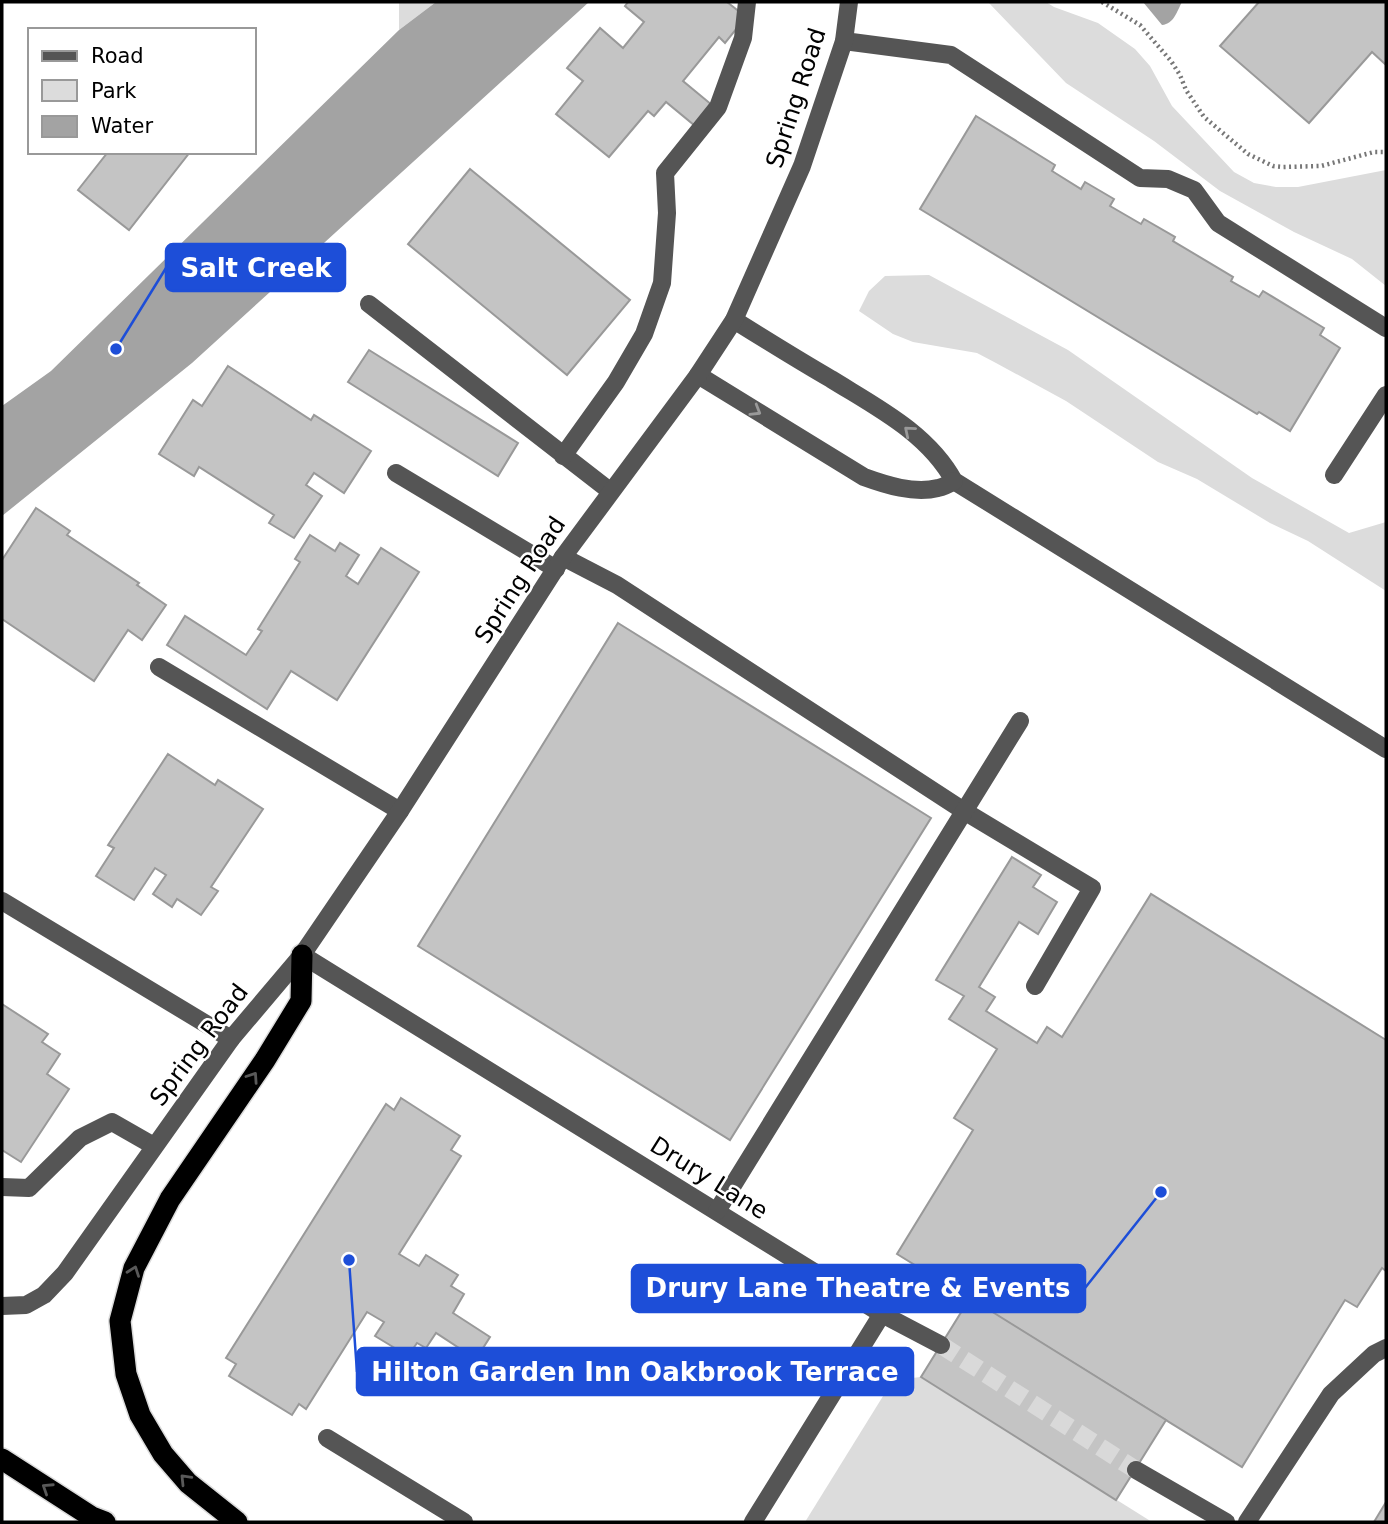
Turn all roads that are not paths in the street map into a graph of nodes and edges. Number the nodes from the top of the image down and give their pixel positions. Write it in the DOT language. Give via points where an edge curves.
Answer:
graph roads {
  1 [pos="747,2"];
  2 [pos="849,2"];
  3 [pos="844,41"];
  4 [pos="369,304"];
  5 [pos="734,320"];
  6 [pos="1386,328"];
  7 [pos="698,375"];
  8 [pos="1386,395"];
  9 [pos="563,456"];
  10 [pos="396,474"];
  11 [pos="1334,475"];
  12 [pos="954,481"];
  13 [pos="610,491"];
  14 [pos="559,563"];
  15 [pos="159,667"];
  16 [pos="1020,722"];
  17 [pos="1386,749"];
  18 [pos="400,811"];
  19 [pos="964,811"];
  20 [pos="2,901"];
  21 [pos="302,955"];
  22 [pos="1035,986"];
  23 [pos="231,1039"];
  24 [pos="154,1146"];
  25 [pos="2,1186"];
  26 [pos="717,1211"];
  27 [pos="2,1306"];
  28 [pos="882,1314"];
  29 [pos="941,1345"];
  30 [pos="1386,1348"];
  31 [pos="327,1438"];
  32 [pos="2,1458"];
  33 [pos="1136,1470"];
  34 [pos="99,1520"];
  35 [pos="237,1522"];
  36 [pos="464,1522"];
  37 [pos="753,1522"];
  38 [pos="1226,1522"];
  39 [pos="1247,1522"];
  1 -- 9 [label="street" via="743,38 718,107 665,173 662,283 644,334"];
  2 -- 3 [label="street, Spring Road"];
  3 -- 5 [label="street, Spring Road" via="802,166"];
  3 -- 6 [label="street" via="951,55 1140,178 1168,179 1194,190 1218,223"];
  4 -- 9 [label="street"];
  5 -- 7 [label="street, Spring Road"];
  12 -- 5 [label="street, one-way" via="928,446 893,417"];
  7 -- 12 [label="street, one-way" via="864,477 911,489 937,488"];
  7 -- 13 [label="street, Spring Road"];
  8 -- 11 [label="street"];
  9 -- 13 [label="street"];
  10 -- 14 [label="street"];
  12 -- 17 [label="street"];
  13 -- 14 [label="street, Spring Road"];
  14 -- 18 [label="street, Spring Road"];
  14 -- 19 [label="street" via="617,585"];
  15 -- 18 [label="street"];
  16 -- 19 [label="street"];
  18 -- 21 [label="street, Spring Road"];
  19 -- 22 [label="street" via="1093,888"];
  19 -- 26 [label="street"];
  20 -- 23 [label="street"];
  21 -- 23 [label="street, Spring Road"];
  21 -- 26 [label="street, Drury Lane"];
  35 -- 21 [label="highway, one-way" via="188,1483 163,1454 140,1415 126,1374 120,1321 134,1268 170,1199 301,1001"];
  23 -- 24 [label="street, Spring Road"];
  24 -- 25 [label="street" via="112,1122 80,1138 29,1188"];
  24 -- 27 [label="street, Spring Road" via="65,1273 44,1295 26,1305"];
  26 -- 28 [label="street, Drury Lane"];
  28 -- 29 [label="street, Drury Lane"];
  28 -- 37 [label="street"];
  30 -- 39 [label="street" via="1331,1394"];
  31 -- 36 [label="street"];
  34 -- 32 [label="highway, one-way"];
  33 -- 38 [label="street"];
}
